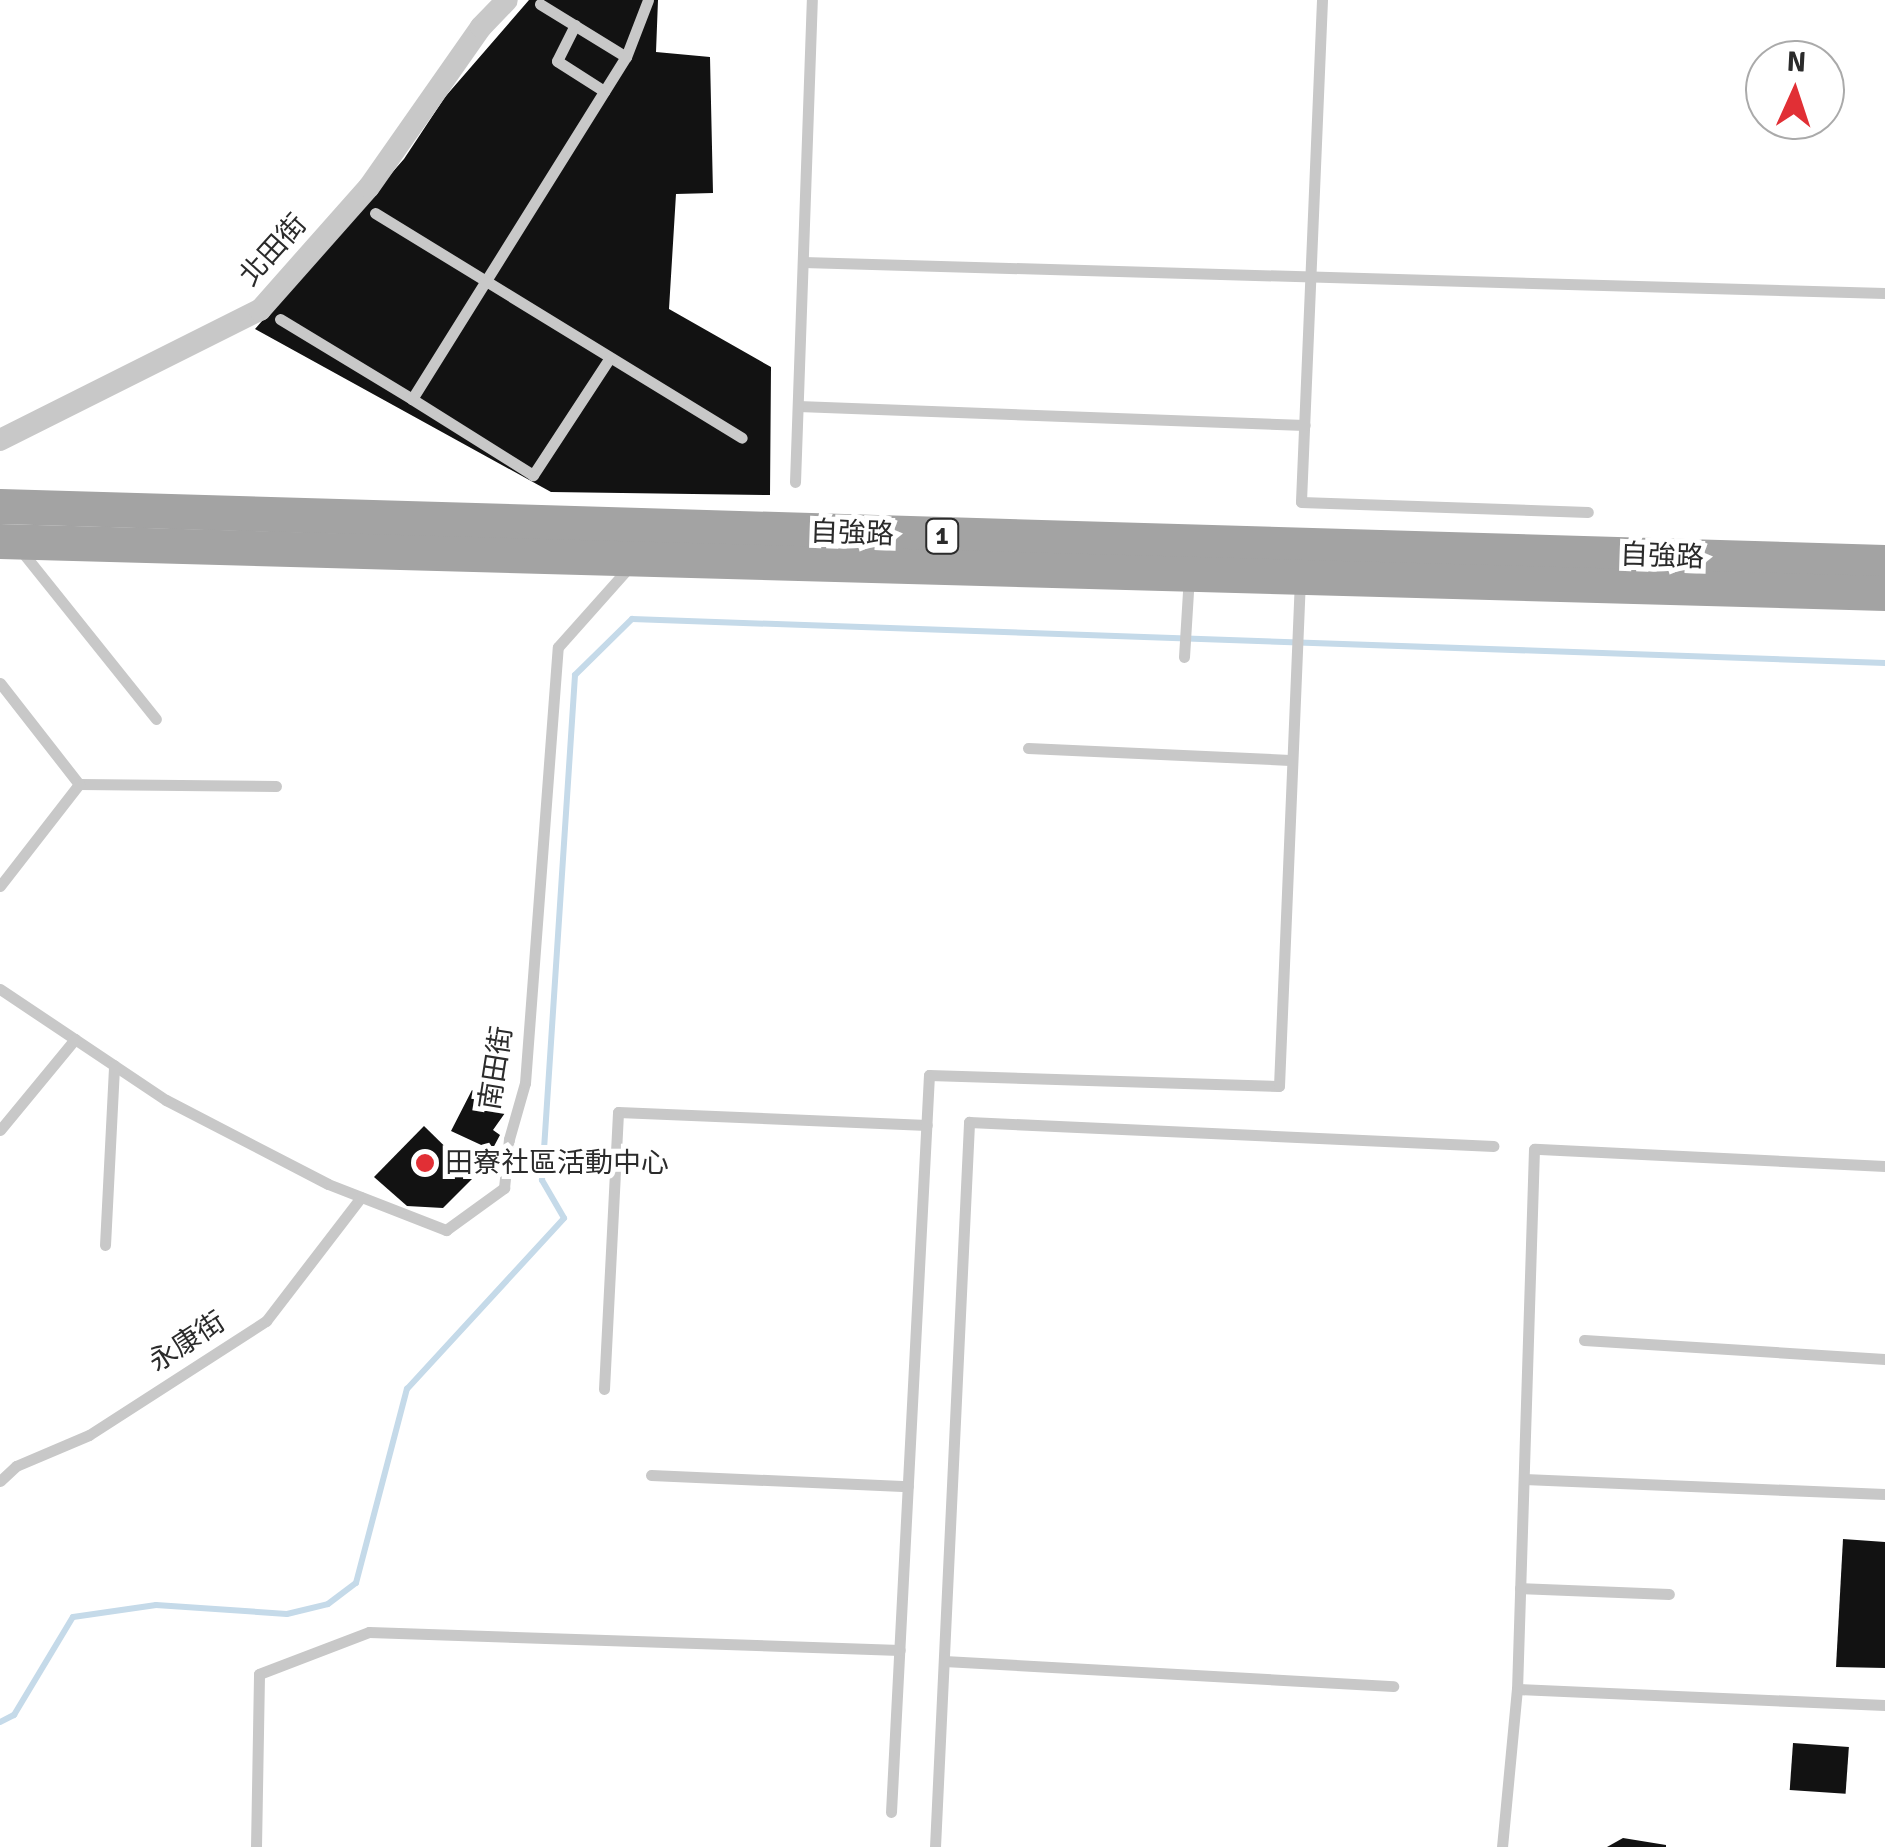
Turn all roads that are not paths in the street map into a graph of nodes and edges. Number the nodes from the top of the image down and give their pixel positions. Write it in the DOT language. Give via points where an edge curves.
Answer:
graph roads {
  1 [pos="507,0"];
  2 [pos="648,0"];
  3 [pos="812,0"];
  4 [pos="1322,0"];
  5 [pos="540,4"];
  6 [pos="575,25"];
  7 [pos="626,57"];
  8 [pos="604,91"];
  9 [pos="375,213"];
  10 [pos="803,262"];
  11 [pos="1311,278"];
  12 [pos="486,280"];
  13 [pos="1885,293"];
  14 [pos="280,320"];
  15 [pos="610,359"];
  16 [pos="412,399"];
  17 [pos="798,406"];
  18 [pos="1305,425"];
  19 [pos="742,438"];
  20 [pos="0,440"];
  21 [pos="795,482"];
  22 [pos="0,506"];
  23 [pos="1588,512"];
  24 [pos="7,541"];
  25 [pos="638,542"];
  26 [pos="1299,561"];
  27 [pos="1885,562"];
  28 [pos="1188,574"];
  29 [pos="1885,593"];
  30 [pos="1184,656"];
  31 [pos="0,683"];
  32 [pos="156,719"];
  33 [pos="1028,748"];
  34 [pos="1290,760"];
  35 [pos="79,784"];
  36 [pos="276,786"];
  37 [pos="0,886"];
  38 [pos="0,989"];
  39 [pos="75,1039"];
  40 [pos="114,1065"];
  41 [pos="926,1126"];
  42 [pos="0,1130"];
  43 [pos="1493,1146"];
  44 [pos="1885,1166"];
  45 [pos="361,1197"];
  46 [pos="106,1246"];
  47 [pos="1584,1340"];
  48 [pos="1885,1359"];
  49 [pos="604,1389"];
  50 [pos="651,1475"];
  51 [pos="1524,1479"];
  52 [pos="0,1481"];
  53 [pos="908,1486"];
  54 [pos="1885,1494"];
  55 [pos="1520,1588"];
  56 [pos="1669,1594"];
  57 [pos="900,1650"];
  58 [pos="944,1661"];
  59 [pos="1393,1686"];
  60 [pos="1517,1689"];
  61 [pos="1885,1705"];
  62 [pos="892,1812"];
  63 [pos="256,1847"];
  64 [pos="935,1847"];
  65 [pos="1502,1847"];
  1 -- 20 [label="street, 北田街" via="369,187 260,310"];
  2 -- 7 [label="lane"];
  3 -- 10 [label="lane"];
  4 -- 11 [label="lane"];
  5 -- 6 [label="lane"];
  6 -- 7 [label="lane"];
  6 -- 8 [label="lane" via="557,61"];
  7 -- 8 [label="lane"];
  8 -- 12 [label="lane"];
  9 -- 12 [label="lane"];
  10 -- 11 [label="lane"];
  10 -- 17 [label="lane"];
  11 -- 13 [label="lane"];
  11 -- 18 [label="lane"];
  12 -- 15 [label="lane"];
  12 -- 16 [label="lane"];
  14 -- 16 [label="lane"];
  15 -- 16 [label="lane" via="533,475"];
  15 -- 19 [label="lane"];
  17 -- 18 [label="lane"];
  17 -- 21 [label="lane"];
  18 -- 23 [label="lane" via="1301,502"];
  22 -- 25 [label="main road, 自強路 / 1"];
  24 -- 25 [label="main road, 自強路 / 1"];
  24 -- 32 [label="lane"];
  25 -- 28 [label="main road, 自強路 / 1"];
  25 -- 45 [label="lane, 南田街" via="558,647 524,1084 508,1139 504,1188 446,1230"];
  26 -- 27 [label="main road, 自強路 / 1"];
  26 -- 28 [label="main road, 自強路 / 1"];
  26 -- 29 [label="main road, 自強路 / 1"];
  26 -- 34 [label="lane"];
  28 -- 30 [label="lane"];
  31 -- 35 [label="lane"];
  33 -- 34 [label="lane"];
  34 -- 41 [label="lane" via="1279,1086 929,1076"];
  35 -- 36 [label="lane"];
  35 -- 37 [label="lane"];
  38 -- 39 [label="lane, 南田街"];
  39 -- 40 [label="lane, 南田街"];
  39 -- 42 [label="lane"];
  40 -- 45 [label="lane, 南田街" via="166,1100"];
  40 -- 46 [label="lane"];
  41 -- 49 [label="lane" via="618,1112"];
  41 -- 53 [label="lane"];
  43 -- 58 [label="lane" via="969,1122"];
  44 -- 51 [label="lane" via="1534,1149"];
  45 -- 52 [label="lane, 永康街" via="266,1321 89,1435 16,1466"];
  47 -- 48 [label="lane"];
  50 -- 53 [label="lane"];
  51 -- 54 [label="lane"];
  51 -- 55 [label="lane"];
  53 -- 57 [label="lane"];
  55 -- 56 [label="lane"];
  55 -- 60 [label="lane"];
  57 -- 62 [label="lane"];
  57 -- 63 [label="lane" via="369,1632 259,1674"];
  58 -- 59 [label="lane"];
  58 -- 64 [label="lane"];
  60 -- 61 [label="lane"];
  60 -- 65 [label="lane"];
}
